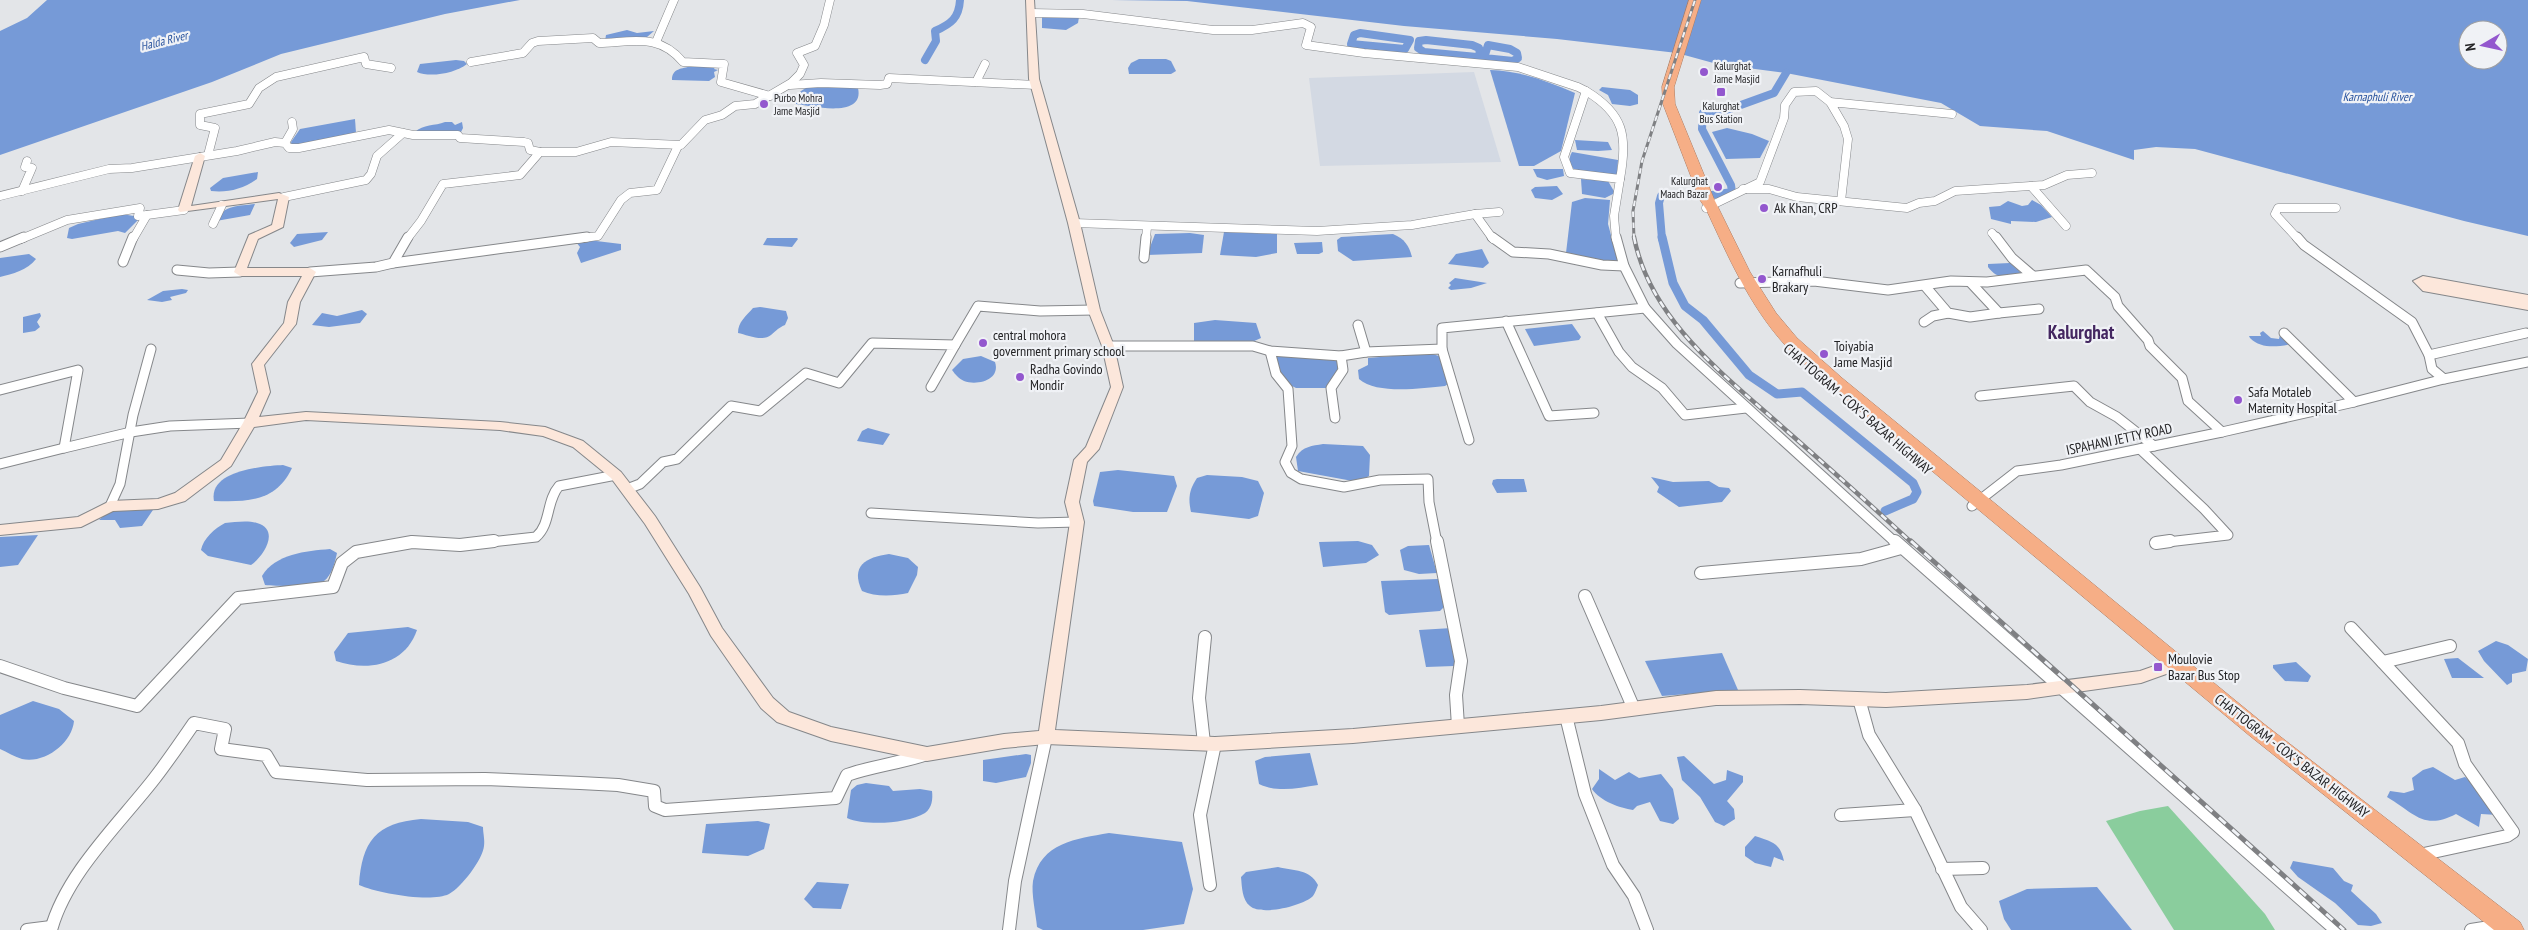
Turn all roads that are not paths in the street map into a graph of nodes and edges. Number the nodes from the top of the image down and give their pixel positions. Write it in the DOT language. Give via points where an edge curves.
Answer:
graph roads {
  1 [pos="674,0"];
  2 [pos="830,0"];
  3 [pos="1030,0"];
  4 [pos="1695,0"];
  5 [pos="1031,12"];
  6 [pos="656,42"];
  7 [pos="471,62"];
  8 [pos="985,64"];
  9 [pos="391,68"];
  10 [pos="976,82"];
  11 [pos="1036,85"];
  12 [pos="785,86"];
  13 [pos="1586,91"];
  14 [pos="770,96"];
  15 [pos="1830,102"];
  16 [pos="1952,114"];
  17 [pos="292,122"];
  18 [pos="402,133"];
  19 [pos="285,143"];
  20 [pos="678,146"];
  21 [pos="540,152"];
  22 [pos="204,156"];
  23 [pos="27,161"];
  24 [pos="2092,173"];
  25 [pos="1620,179"];
  26 [pos="2031,186"];
  27 [pos="1743,189"];
  28 [pos="22,191"];
  29 [pos="0,196"];
  30 [pos="284,197"];
  31 [pos="1840,201"];
  32 [pos="1707,202"];
  33 [pos="222,205"];
  34 [pos="2336,208"];
  35 [pos="184,210"];
  36 [pos="1499,212"];
  37 [pos="1475,214"];
  38 [pos="147,215"];
  39 [pos="1074,223"];
  40 [pos="213,224"];
  41 [pos="2066,226"];
  42 [pos="1147,227"];
  43 [pos="1992,233"];
  44 [pos="0,247"];
  45 [pos="1144,258"];
  46 [pos="123,262"];
  47 [pos="393,263"];
  48 [pos="1624,266"];
  49 [pos="177,270"];
  50 [pos="240,272"];
  51 [pos="310,272"];
  52 [pos="2033,276"];
  53 [pos="1970,282"];
  54 [pos="1745,283"];
  55 [pos="1925,286"];
  56 [pos="2528,299"];
  57 [pos="2528,306"];
  58 [pos="1645,308"];
  59 [pos="2039,308"];
  60 [pos="1094,310"];
  61 [pos="1597,313"];
  62 [pos="1948,313"];
  63 [pos="1999,313"];
  64 [pos="1506,320"];
  65 [pos="1924,322"];
  66 [pos="1358,325"];
  67 [pos="2284,333"];
  68 [pos="2526,333"];
  69 [pos="955,345"];
  70 [pos="1108,346"];
  71 [pos="151,349"];
  72 [pos="1442,349"];
  73 [pos="1270,351"];
  74 [pos="1366,352"];
  75 [pos="2429,355"];
  76 [pos="1341,356"];
  77 [pos="2528,362"];
  78 [pos="2444,379"];
  79 [pos="931,387"];
  80 [pos="0,390"];
  81 [pos="1980,396"];
  82 [pos="2354,402"];
  83 [pos="1746,408"];
  84 [pos="1594,413"];
  85 [pos="1335,418"];
  86 [pos="250,423"];
  87 [pos="131,432"];
  88 [pos="2222,432"];
  89 [pos="1470,440"];
  90 [pos="2154,446"];
  91 [pos="64,448"];
  92 [pos="2140,449"];
  93 [pos="0,464"];
  94 [pos="616,475"];
  95 [pos="627,490"];
  96 [pos="1975,504"];
  97 [pos="110,506"];
  98 [pos="872,513"];
  99 [pos="1077,522"];
  100 [pos="0,530"];
  101 [pos="2156,543"];
  102 [pos="1901,548"];
  103 [pos="1702,573"];
  104 [pos="1585,596"];
  105 [pos="2351,628"];
  106 [pos="1205,637"];
  107 [pos="2450,646"];
  108 [pos="2383,662"];
  109 [pos="0,666"];
  110 [pos="2173,666"];
  111 [pos="2063,688"];
  112 [pos="1859,700"];
  113 [pos="1634,709"];
  114 [pos="1566,716"];
  115 [pos="1458,726"];
  116 [pos="1046,737"];
  117 [pos="1209,744"];
  118 [pos="927,754"];
  119 [pos="1915,810"];
  120 [pos="1841,815"];
  121 [pos="2418,855"];
  122 [pos="1984,868"];
  123 [pos="1942,869"];
  124 [pos="1210,885"];
  125 [pos="51,929"];
  126 [pos="2485,929"];
  127 [pos="27,930"];
  128 [pos="1009,930"];
  129 [pos="1647,930"];
  130 [pos="1981,930"];
  131 [pos="2336,930"];
  132 [pos="2512,930"];
  1 -- 6 [label="street"];
  2 -- 12 [label="street" via="815,46 797,53 804,65 803,70"];
  3 -- 5 [label="street"];
  4 -- 32 [label="highway, CHATTOGRAM - COX'S BAZAR HIGHWAY" via="1668,88 1669,104"];
  5 -- 11 [label="street"];
  5 -- 13 [label="street" via="1083,14 1213,30 1252,30 1303,23 1311,27 1306,45 1518,67 1549,75"];
  6 -- 7 [label="street" via="605,43 596,42 593,38 558,38 534,42 523,53"];
  6 -- 14 [label="street" via="672,49 683,62 724,64 721,82"];
  8 -- 10 [label="street"];
  9 -- 22 [label="street" via="375,67 364,57 276,77 259,88 249,104 200,114 200,125 215,128"];
  10 -- 11 [label="street"];
  10 -- 12 [label="street" via="889,78 887,84 880,85 806,83"];
  11 -- 39 [label="street"];
  12 -- 14 [label="street"];
  13 -- 25 [label="street" via="1609,107 1622,128"];
  13 -- 25 [label="street" via="1564,157 1570,174"];
  14 -- 20 [label="street" via="755,104 731,107 705,120"];
  15 -- 16 [label="street"];
  15 -- 27 [label="street" via="1816,91 1794,92 1785,104 1782,125 1760,182"];
  15 -- 31 [label="street" via="1848,139"];
  17 -- 19 [label="street" via="293,129"];
  18 -- 19 [label="street" via="389,130 299,148 289,148"];
  18 -- 21 [label="street" via="524,142 528,143 530,150"];
  18 -- 30 [label="street" via="377,156 366,180"];
  19 -- 22 [label="street"];
  20 -- 21 [label="street" via="610,142 576,152"];
  20 -- 47 [label="street" via="657,190 630,193 621,200 598,236"];
  21 -- 47 [label="street" via="520,175 440,186"];
  22 -- 28 [label="street" via="100,171"];
  22 -- 35 [label="street"];
  23 -- 28 [label="street" via="26,167 32,168"];
  24 -- 26 [label="street"];
  25 -- 48 [label="street" via="1614,220"];
  26 -- 31 [label="street" via="1956,192 1907,208"];
  26 -- 41 [label="street"];
  27 -- 31 [label="street" via="1769,189 1797,197"];
  27 -- 32 [label="street" via="1720,201"];
  28 -- 29 [label="street"];
  30 -- 33 [label="street"];
  30 -- 50 [label="street" via="277,226 253,238"];
  32 -- 54 [label="highway, CHATTOGRAM - COX'S BAZAR HIGHWAY" via="1729,263"];
  33 -- 35 [label="street"];
  33 -- 40 [label="street"];
  34 -- 75 [label="street" via="2278,208 2275,214 2304,244 2412,322"];
  35 -- 38 [label="street"];
  36 -- 37 [label="street"];
  37 -- 42 [label="street" via="1412,225 1331,230"];
  37 -- 48 [label="street" via="1492,238 1513,252 1549,254"];
  38 -- 44 [label="street" via="138,216 140,208 82,216"];
  38 -- 46 [label="street"];
  39 -- 42 [label="street"];
  39 -- 60 [label="street"];
  42 -- 45 [label="street"];
  43 -- 52 [label="street" via="2012,258"];
  47 -- 51 [label="street"];
  48 -- 58 [label="street"];
  49 -- 50 [label="street"];
  50 -- 51 [label="street"];
  51 -- 86 [label="street" via="294,302 290,324 258,364 256,372 264,392"];
  52 -- 53 [label="street"];
  52 -- 88 [label="street" via="2080,270 2091,273 2114,297 2150,346 2176,370 2182,378 2188,401"];
  53 -- 55 [label="street" via="1951,281"];
  53 -- 63 [label="street"];
  54 -- 55 [label="street" via="1820,282 1888,290"];
  54 -- 96 [label="highway, CHATTOGRAM - COX'S BAZAR HIGHWAY" via="1761,319 1795,357"];
  55 -- 62 [label="street"];
  56 -- 57 [label="street" via="2419,281 2427,288"];
  58 -- 61 [label="street"];
  58 -- 83 [label="street" via="1677,344"];
  59 -- 63 [label="street"];
  60 -- 69 [label="street" via="1040,311 978,306"];
  60 -- 70 [label="street"];
  61 -- 64 [label="street"];
  61 -- 83 [label="street" via="1619,352 1632,367 1662,388 1685,415"];
  62 -- 63 [label="street" via="1970,317"];
  62 -- 65 [label="street"];
  64 -- 72 [label="street" via="1442,328"];
  64 -- 84 [label="street" via="1549,416"];
  66 -- 74 [label="street"];
  67 -- 82 [label="street"];
  68 -- 75 [label="street"];
  69 -- 79 [label="street"];
  69 -- 95 [label="street" via="872,343 839,383 806,373 760,412 731,406 677,459 663,462 640,484"];
  70 -- 73 [label="street" via="1252,346"];
  70 -- 99 [label="street" via="1117,387 1092,449 1081,460 1072,502"];
  71 -- 87 [label="street"];
  72 -- 74 [label="street"];
  72 -- 89 [label="street"];
  73 -- 76 [label="street"];
  73 -- 115 [label="street" via="1276,374 1288,389 1292,446 1285,462 1290,473 1301,479 1344,487 1380,480 1428,478 1429,502 1461,661 1456,695"];
  74 -- 76 [label="street"];
  75 -- 78 [label="street" via="2432,369"];
  76 -- 85 [label="street" via="1345,369 1331,388"];
  77 -- 78 [label="street, ISPAHANI JETTY ROAD"];
  78 -- 82 [label="street, ISPAHANI JETTY ROAD"];
  80 -- 91 [label="street" via="78,370"];
  81 -- 90 [label="street" via="2074,386 2090,402 2117,417"];
  82 -- 88 [label="street, ISPAHANI JETTY ROAD"];
  83 -- 102 [label="street"];
  86 -- 87 [label="street" via="170,426"];
  86 -- 94 [label="street" via="306,416 500,426 545,432 578,444"];
  86 -- 97 [label="street" via="226,463 180,497 158,504"];
  87 -- 91 [label="street"];
  87 -- 97 [label="street" via="120,484"];
  88 -- 90 [label="street, ISPAHANI JETTY ROAD"];
  90 -- 92 [label="street, ISPAHANI JETTY ROAD"];
  91 -- 93 [label="street"];
  92 -- 96 [label="street, ISPAHANI JETTY ROAD" via="2061,466 2017,471"];
  92 -- 101 [label="street" via="2228,535"];
  94 -- 95 [label="street"];
  94 -- 109 [label="street" via="558,486 553,491 544,529 536,537 460,545 412,542 356,552 342,563 333,587 238,598 136,706 64,688"];
  95 -- 118 [label="street" via="695,591 716,632 767,704 783,717 823,732"];
  96 -- 110 [label="highway, CHATTOGRAM - COX'S BAZAR HIGHWAY"];
  97 -- 100 [label="street" via="81,522"];
  98 -- 99 [label="street" via="1038,523"];
  99 -- 116 [label="street"];
  102 -- 103 [label="street" via="1860,559"];
  102 -- 111 [label="street"];
  104 -- 113 [label="street"];
  105 -- 108 [label="street"];
  106 -- 117 [label="street" via="1199,698"];
  107 -- 108 [label="street"];
  108 -- 121 [label="street" via="2458,743 2465,764 2513,832"];
  110 -- 111 [label="street" via="2140,677"];
  110 -- 121 [label="highway, CHATTOGRAM - COX'S BAZAR HIGHWAY"];
  110 -- 126 [label="highway, CHATTOGRAM - COX'S BAZAR HIGHWAY"];
  111 -- 112 [label="street"];
  111 -- 131 [label="street"];
  112 -- 113 [label="street" via="1716,698"];
  112 -- 119 [label="street" via="1869,735"];
  113 -- 114 [label="street"];
  114 -- 115 [label="street"];
  114 -- 129 [label="street" via="1585,794 1613,865 1634,896"];
  115 -- 117 [label="street"];
  116 -- 117 [label="street"];
  116 -- 118 [label="street" via="1004,740"];
  116 -- 128 [label="street" via="1015,881"];
  117 -- 124 [label="street" via="1200,815"];
  118 -- 125 [label="street" via="847,775 836,798 666,810 655,806 654,791 618,785 368,780 276,772 266,755 221,749 225,729 194,723 82,871 65,897"];
  119 -- 120 [label="street"];
  119 -- 123 [label="street"];
  121 -- 132 [label="highway, CHATTOGRAM - COX'S BAZAR HIGHWAY"];
  122 -- 123 [label="street"];
  123 -- 130 [label="street" via="1961,907"];
  125 -- 127 [label="street"];
}
